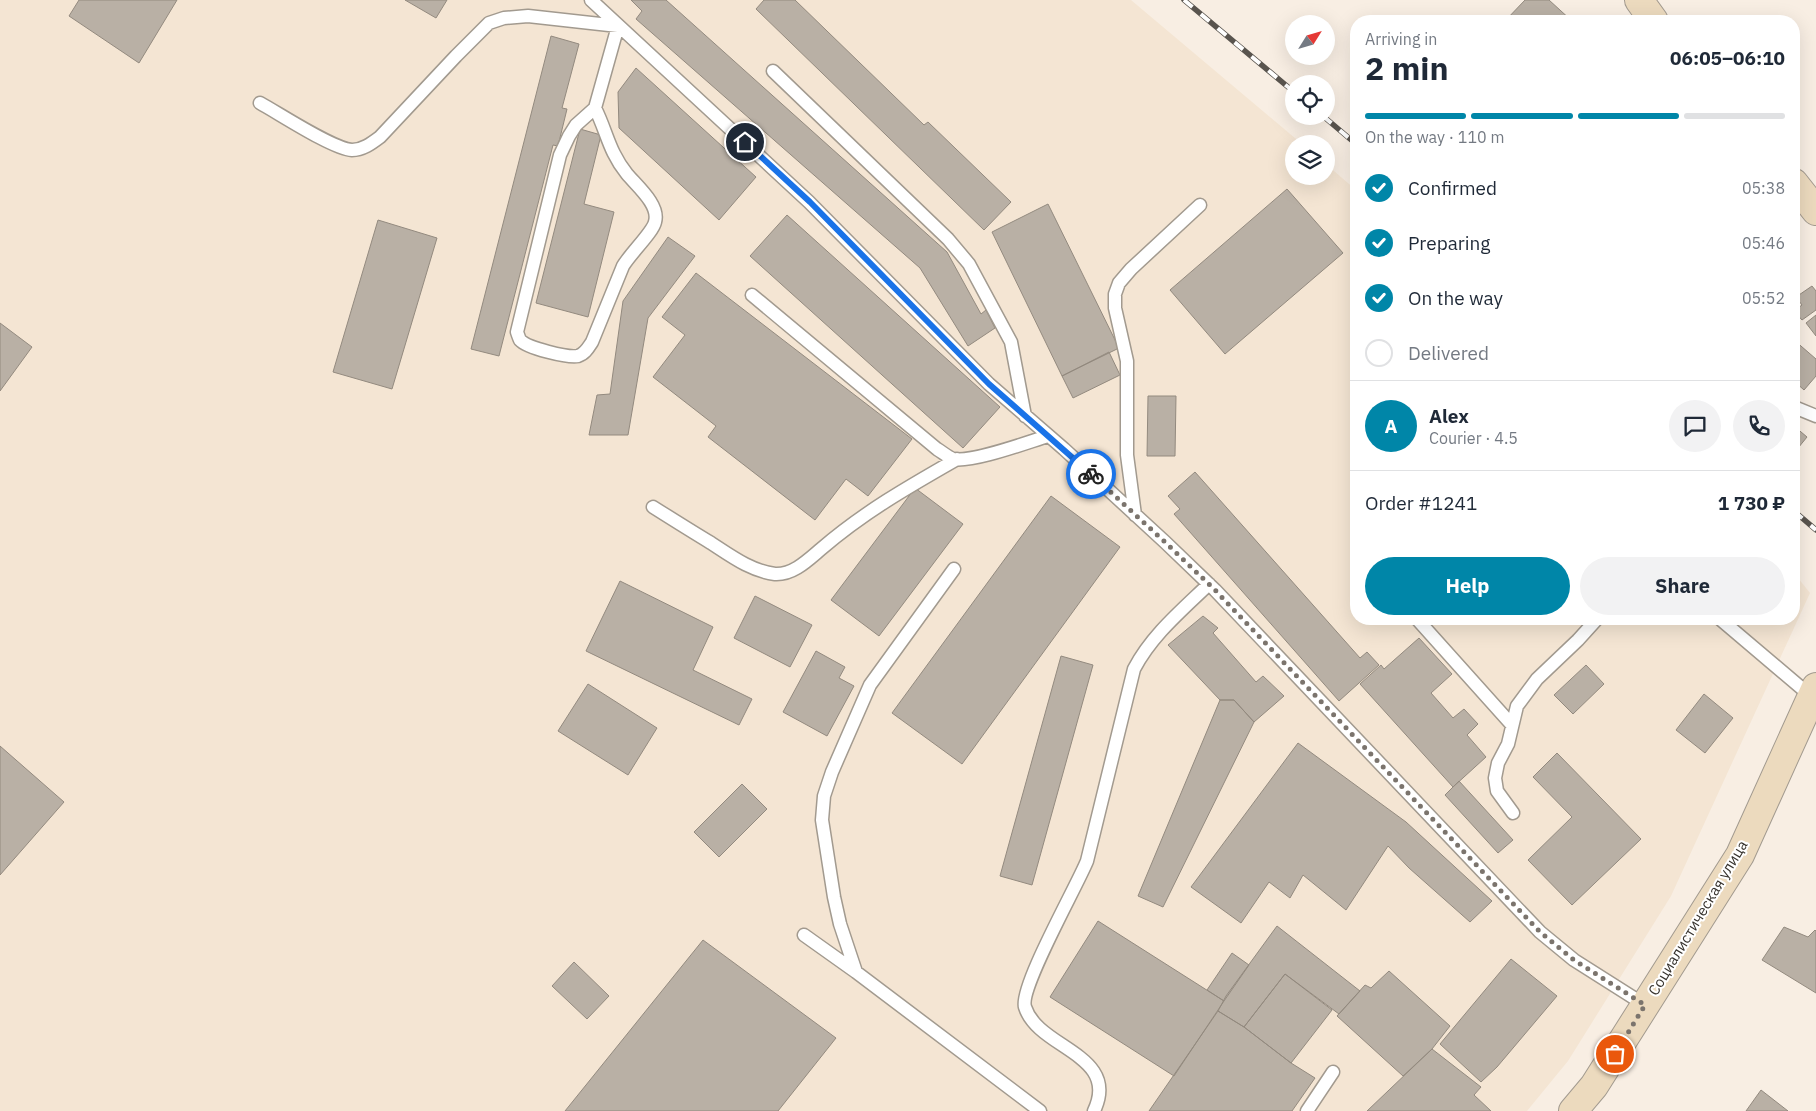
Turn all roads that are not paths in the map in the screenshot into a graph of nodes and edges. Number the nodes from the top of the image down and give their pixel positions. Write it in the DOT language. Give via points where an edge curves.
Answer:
graph roads {
  1 [pos="591,0"];
  2 [pos="1639,0"];
  3 [pos="1650,15"];
  4 [pos="618,26"];
  5 [pos="773,71"];
  6 [pos="260,103"];
  7 [pos="596,108"];
  8 [pos="1800,191"];
  9 [pos="1200,205"];
  10 [pos="1816,211"];
  11 [pos="752,295"];
  12 [pos="1800,409"];
  13 [pos="1025,416"];
  14 [pos="1816,416"];
  15 [pos="1048,436"];
  16 [pos="957,459"];
  17 [pos="653,507"];
  18 [pos="1135,515"];
  19 [pos="954,569"];
  20 [pos="1209,584"];
  21 [pos="1422,625"];
  22 [pos="1592,625"];
  23 [pos="1728,625"];
  24 [pos="1814,692"];
  25 [pos="1512,725"];
  26 [pos="1513,813"];
  27 [pos="804,935"];
  28 [pos="856,972"];
  29 [pos="1645,1005"];
  30 [pos="1333,1072"];
  31 [pos="1040,1111"];
  32 [pos="1094,1111"];
  33 [pos="1307,1111"];
  34 [pos="1573,1111"];
  1 -- 4 [label="lane"];
  2 -- 3 [label="main road"];
  4 -- 6 [label="lane" via="528,16 504,18 490,24 380,137 368,146 354,150 338,148"];
  4 -- 7 [label="lane"];
  4 -- 13 [label="lane" via="810,202 967,363"];
  5 -- 13 [label="lane" via="948,239 969,264 1011,342"];
  7 -- 7 [label="lane" via="576,125 560,155 516,332 530,346 571,357 580,355 592,342 628,256 655,224 656,213 652,204 616,160"];
  8 -- 10 [label="main road"];
  9 -- 18 [label="lane" via="1131,269 1119,283 1115,294 1127,361 1127,455"];
  11 -- 16 [label="lane" via="936,449"];
  12 -- 14 [label="lane"];
  13 -- 15 [label="lane"];
  15 -- 16 [label="lane"];
  15 -- 18 [label="lane"];
  16 -- 17 [label="lane" via="872,509 787,573 757,570"];
  18 -- 20 [label="lane"];
  19 -- 28 [label="lane" via="870,685 824,796 822,820 834,897"];
  20 -- 29 [label="lane" via="1540,932 1574,960"];
  20 -- 32 [label="lane" via="1154,638 1134,669 1087,861 1026,992 1024,1004 1036,1025 1078,1054 1095,1074 1099,1098"];
  21 -- 25 [label="lane"];
  22 -- 25 [label="lane" via="1538,679 1518,706"];
  23 -- 24 [label="lane"];
  24 -- 29 [label="main road, Социалистическая улица" via="1740,855"];
  25 -- 26 [label="lane" via="1495,778 1497,791"];
  27 -- 28 [label="lane"];
  28 -- 31 [label="lane"];
  29 -- 34 [label="main road, Социалистическая улица" via="1594,1086"];
  30 -- 33 [label="lane"];
}
